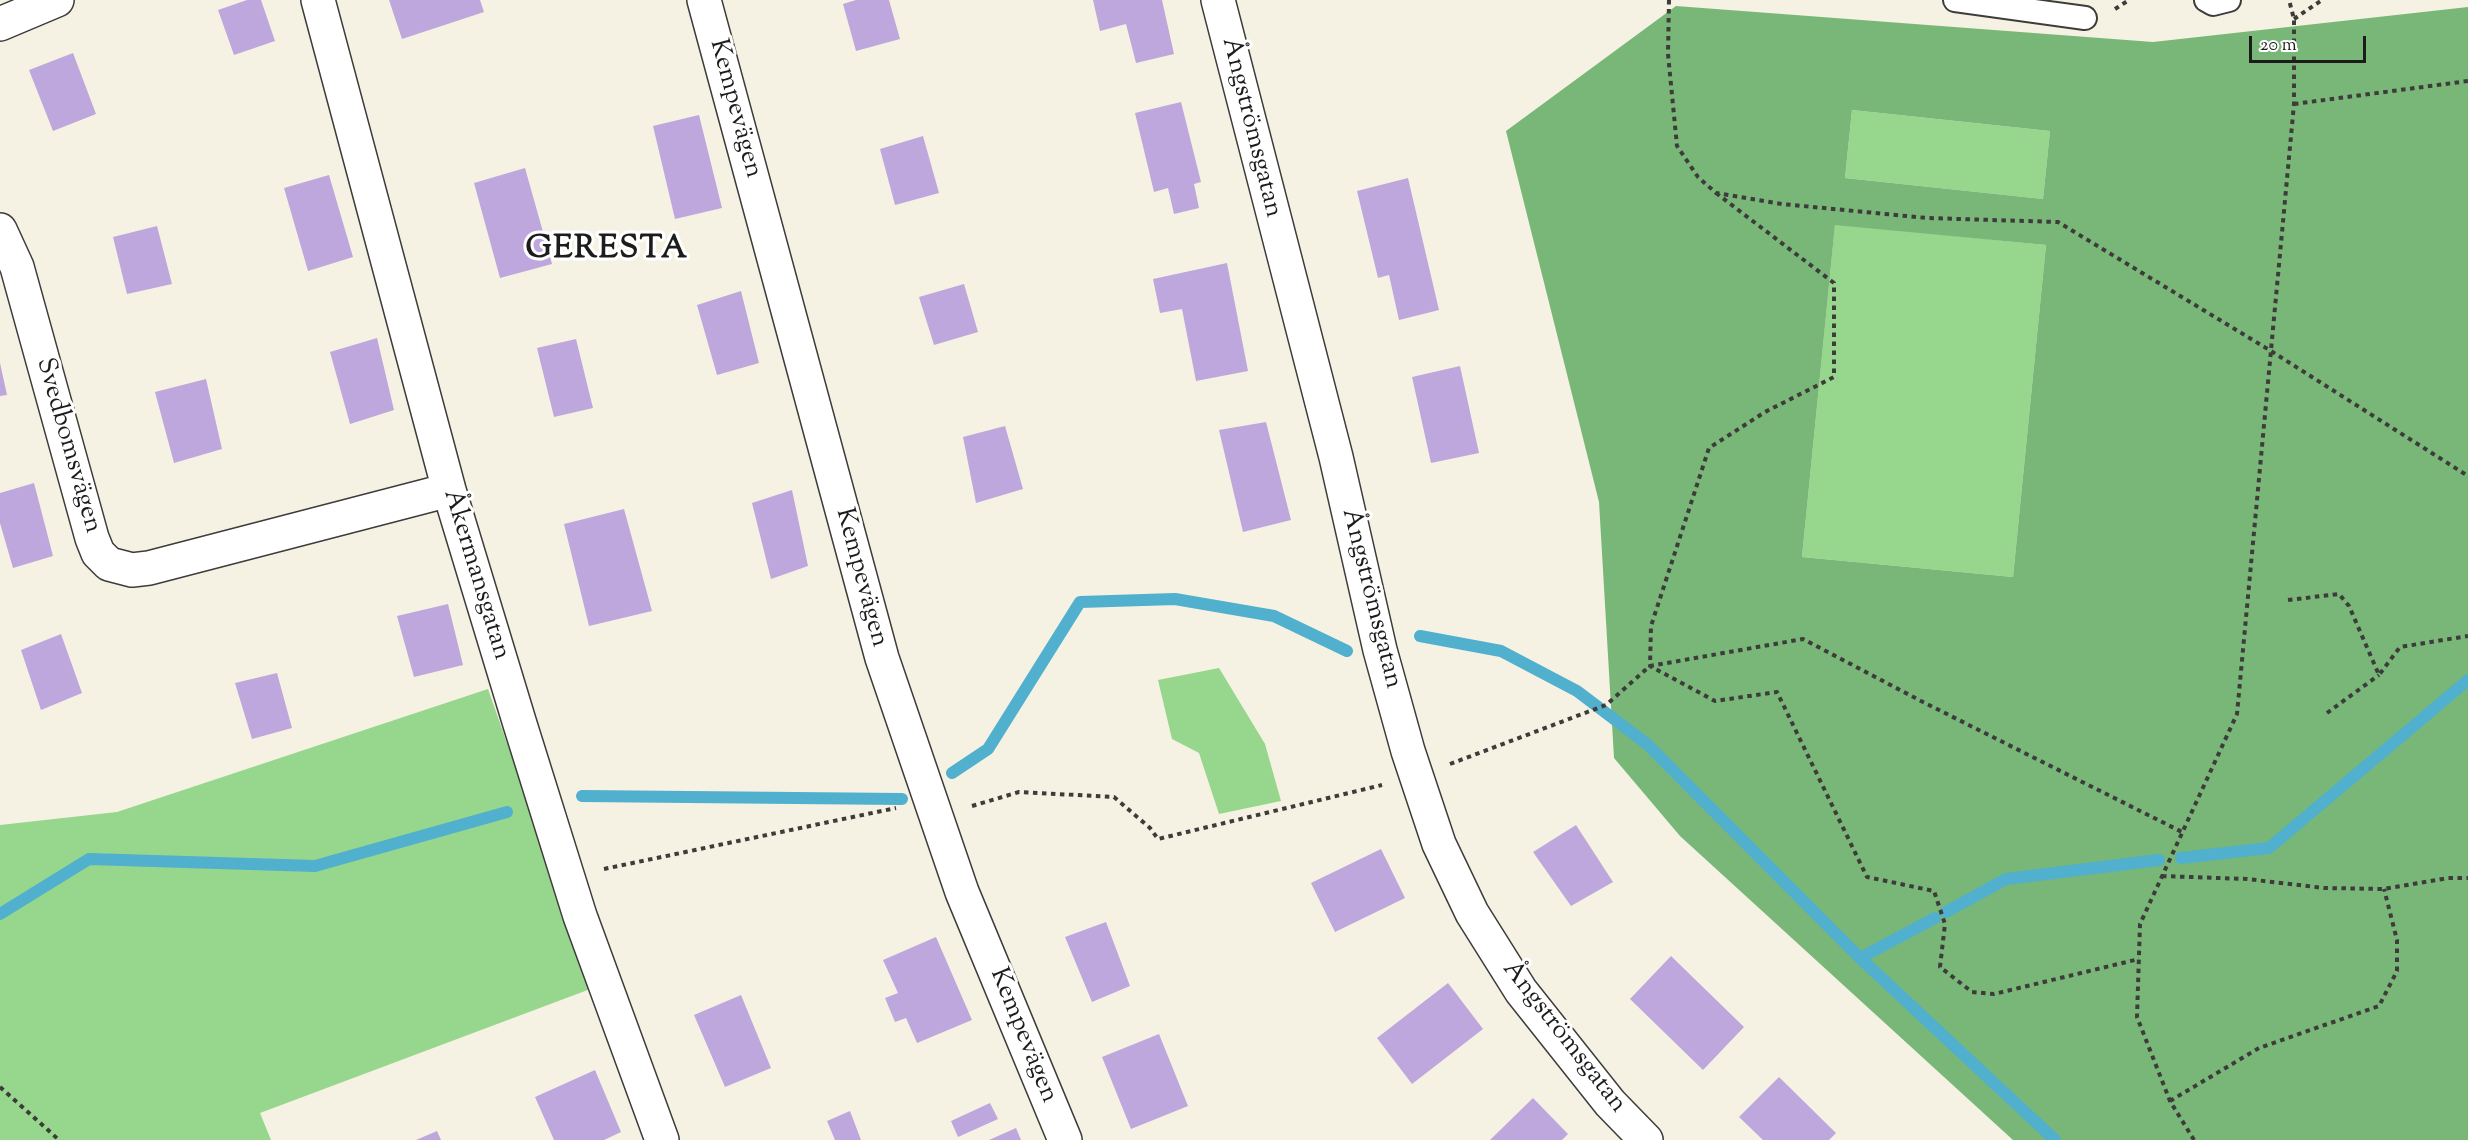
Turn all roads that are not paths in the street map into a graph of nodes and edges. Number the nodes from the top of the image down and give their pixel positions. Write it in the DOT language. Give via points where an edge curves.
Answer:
graph roads {
  1 [pos="57,0"];
  2 [pos="318,0"];
  3 [pos="704,0"];
  4 [pos="1218,0"];
  5 [pos="1955,0"];
  6 [pos="2206,0"];
  7 [pos="2229,0"];
  8 [pos="2085,18"];
  9 [pos="0,24"];
  10 [pos="0,230"];
  11 [pos="449,490"];
  12 [pos="663,1140"];
  13 [pos="1065,1140"];
  14 [pos="1646,1140"];
  1 -- 9 [label="street"];
  2 -- 11 [label="street, Åkermansgatan"];
  3 -- 13 [label="street, Kempevägen" via="882,658 962,891"];
  4 -- 14 [label="street, Ångströmsgatan" via="1336,457 1380,650 1439,844 1472,913 1521,991 1610,1103"];
  5 -- 8 [label="lane"];
  6 -- 7 [label="lane" via="2213,4"];
  10 -- 11 [label="street, Svedbomsvägen" via="17,267 92,538 98,553 109,564 132,570 149,568"];
  11 -- 12 [label="street, Åkermansgatan" via="568,877"];
}
